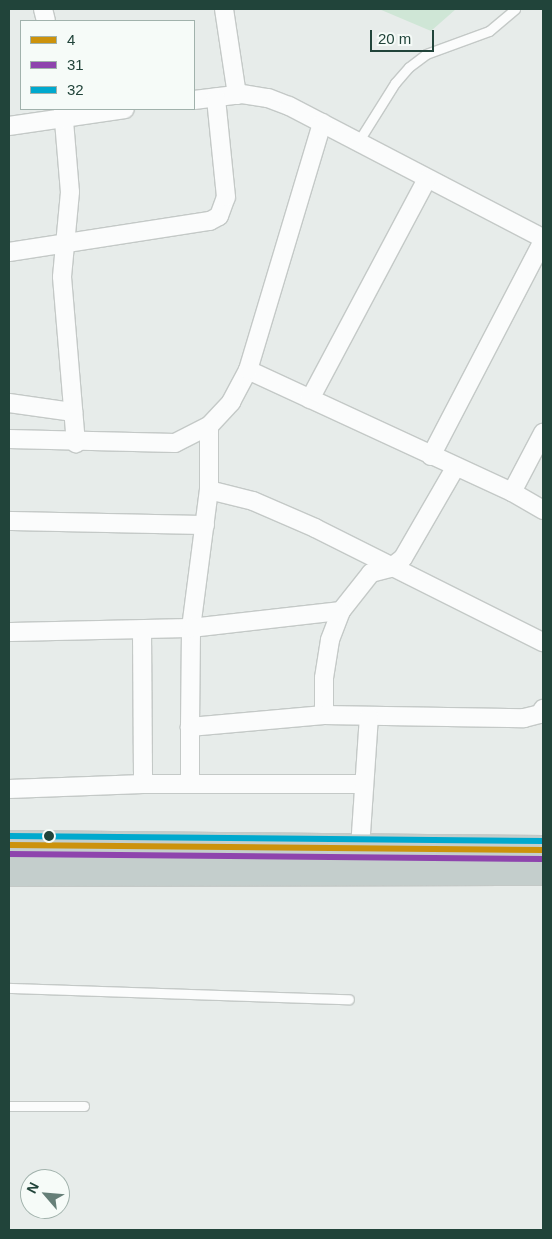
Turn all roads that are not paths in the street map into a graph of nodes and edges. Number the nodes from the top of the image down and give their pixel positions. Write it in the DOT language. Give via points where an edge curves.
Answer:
graph roads {
  1 [pos="224,9"];
  2 [pos="515,9"];
  3 [pos="237,95"];
  4 [pos="216,98"];
  5 [pos="195,100"];
  6 [pos="104,110"];
  7 [pos="63,112"];
  8 [pos="322,123"];
  9 [pos="9,126"];
  10 [pos="358,142"];
  11 [pos="426,179"];
  12 [pos="543,240"];
  13 [pos="67,244"];
  14 [pos="9,252"];
  15 [pos="248,370"];
  16 [pos="310,399"];
  17 [pos="9,403"];
  18 [pos="72,412"];
  19 [pos="209,426"];
  20 [pos="543,433"];
  21 [pos="9,439"];
  22 [pos="76,443"];
  23 [pos="431,456"];
  24 [pos="455,468"];
  25 [pos="210,490"];
  26 [pos="512,492"];
  27 [pos="543,510"];
  28 [pos="9,521"];
  29 [pos="205,525"];
  30 [pos="390,568"];
  31 [pos="341,611"];
  32 [pos="191,628"];
  33 [pos="142,631"];
  34 [pos="9,632"];
  35 [pos="543,642"];
  36 [pos="543,709"];
  37 [pos="324,715"];
  38 [pos="369,716"];
  39 [pos="190,726"];
  40 [pos="143,784"];
  41 [pos="190,784"];
  42 [pos="364,784"];
  43 [pos="9,789"];
  44 [pos="9,844"];
  45 [pos="360,848"];
  46 [pos="543,850"];
  47 [pos="543,871"];
  48 [pos="9,872"];
  49 [pos="9,988"];
  50 [pos="349,1000"];
  51 [pos="9,1106"];
  52 [pos="84,1106"];
  1 -- 3 [label="street"];
  2 -- 10 [label="lane" via="489,31 426,54 409,67 394,83"];
  3 -- 4 [label="street"];
  3 -- 8 [label="street" via="268,98"];
  4 -- 5 [label="street"];
  4 -- 13 [label="street" via="226,197 219,216 210,221"];
  6 -- 7 [label="street"];
  7 -- 9 [label="street"];
  7 -- 13 [label="street" via="70,192"];
  8 -- 10 [label="street"];
  8 -- 15 [label="street"];
  10 -- 11 [label="street"];
  11 -- 12 [label="street"];
  11 -- 16 [label="street"];
  12 -- 23 [label="street"];
  13 -- 14 [label="street"];
  13 -- 18 [label="street" via="62,277"];
  15 -- 16 [label="street"];
  15 -- 19 [label="street" via="231,402"];
  16 -- 23 [label="street"];
  17 -- 18 [label="street"];
  18 -- 22 [label="street"];
  19 -- 22 [label="street" via="175,443"];
  19 -- 25 [label="street"];
  20 -- 26 [label="street"];
  21 -- 22 [label="street"];
  23 -- 24 [label="street"];
  24 -- 26 [label="street"];
  24 -- 30 [label="street" via="403,558"];
  25 -- 29 [label="street"];
  25 -- 30 [label="street" via="253,501 315,528"];
  26 -- 27 [label="street"];
  28 -- 29 [label="street"];
  29 -- 32 [label="street"];
  30 -- 31 [label="street" via="371,573"];
  30 -- 35 [label="street"];
  31 -- 32 [label="street"];
  31 -- 37 [label="street" via="330,640 324,678"];
  32 -- 33 [label="street"];
  32 -- 39 [label="street"];
  33 -- 34 [label="street"];
  33 -- 40 [label="street"];
  36 -- 38 [label="street" via="540,714 524,718"];
  37 -- 38 [label="street"];
  37 -- 39 [label="street"];
  38 -- 42 [label="street"];
  39 -- 41 [label="street"];
  40 -- 41 [label="street"];
  40 -- 43 [label="street"];
  41 -- 42 [label="street"];
  42 -- 45 [label="street"];
  44 -- 45 [label="highway"];
  45 -- 46 [label="highway"];
  47 -- 48 [label="highway"];
  49 -- 50 [label="lane"];
  51 -- 52 [label="lane"];
}
